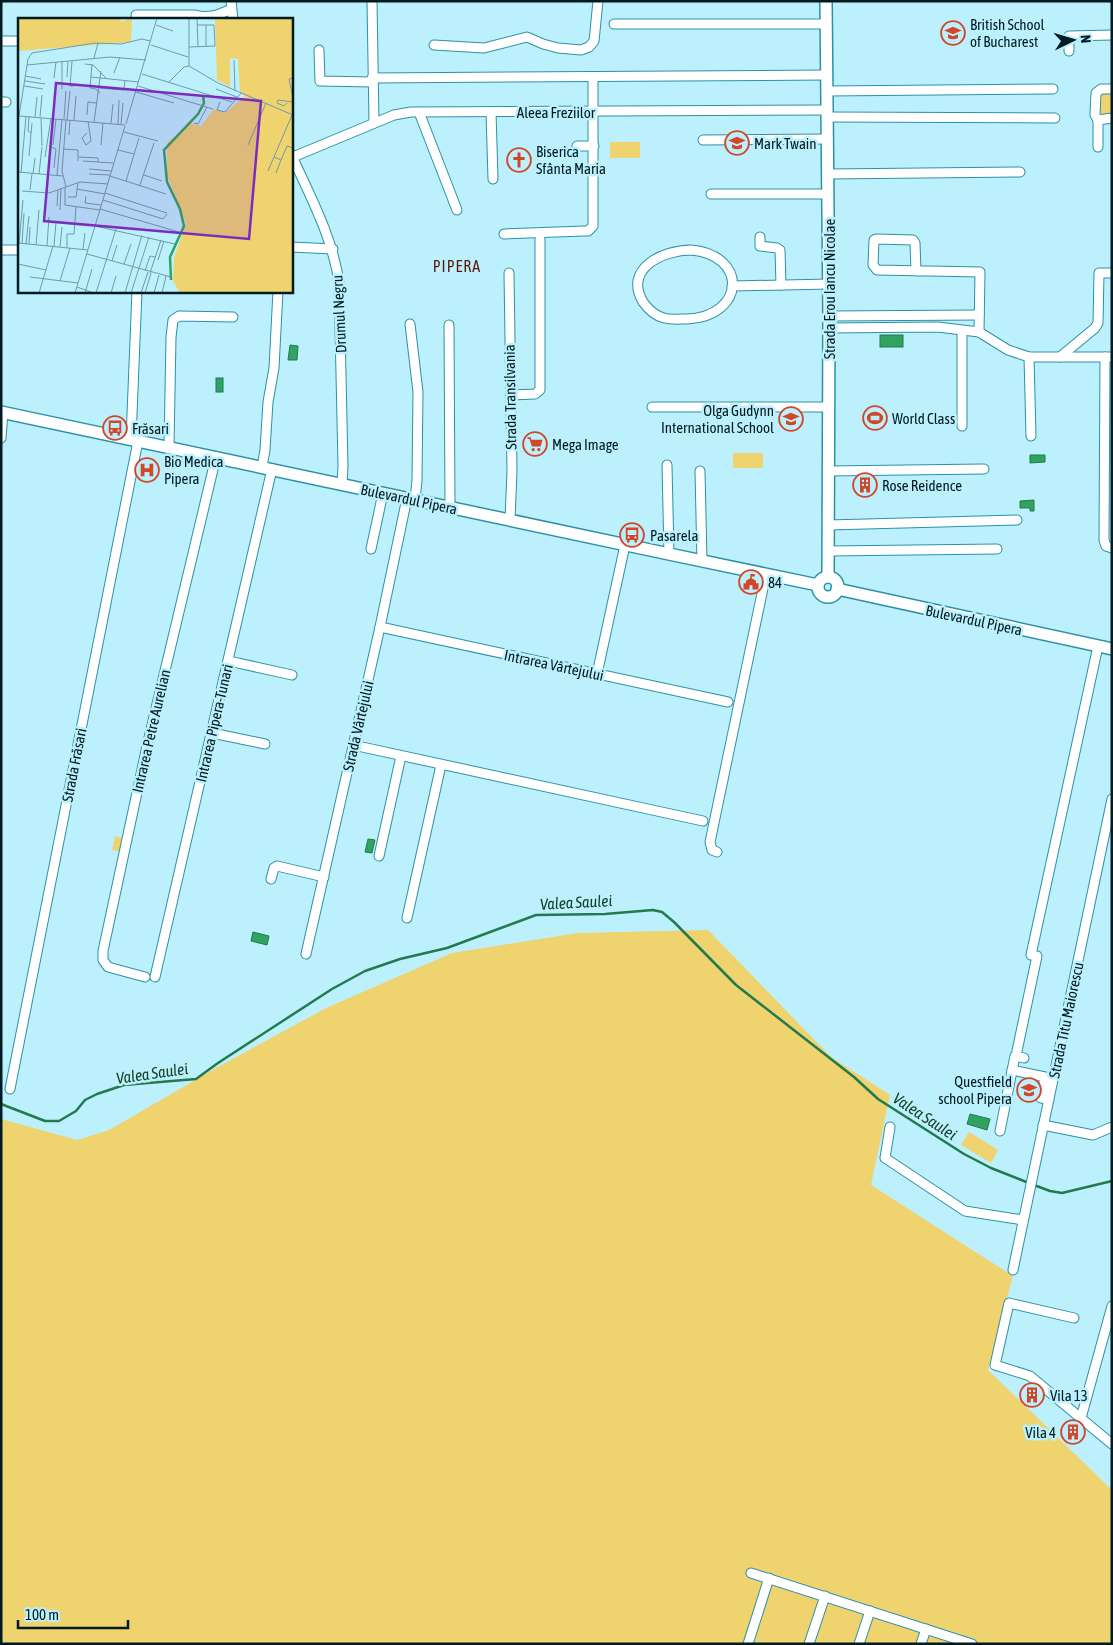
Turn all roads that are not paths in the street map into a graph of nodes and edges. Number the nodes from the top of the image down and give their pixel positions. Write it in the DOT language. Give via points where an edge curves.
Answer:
graph roads {
  1 [pos="372,1"];
  2 [pos="598,1"];
  3 [pos="826,1"];
  4 [pos="231,5"];
  5 [pos="136,15"];
  6 [pos="233,18"];
  7 [pos="614,24"];
  8 [pos="826,24"];
  9 [pos="1112,35"];
  10 [pos="1,41"];
  11 [pos="18,41"];
  12 [pos="434,45"];
  13 [pos="318,50"];
  14 [pos="1069,51"];
  15 [pos="827,75"];
  16 [pos="593,78"];
  17 [pos="372,80"];
  18 [pos="1053,89"];
  19 [pos="1112,89"];
  20 [pos="827,91"];
  21 [pos="420,112"];
  22 [pos="491,112"];
  23 [pos="593,112"];
  24 [pos="827,114"];
  25 [pos="1055,118"];
  26 [pos="1112,118"];
  27 [pos="1098,120"];
  28 [pos="374,123"];
  29 [pos="828,139"];
  30 [pos="703,140"];
  31 [pos="577,146"];
  32 [pos="594,146"];
  33 [pos="1098,147"];
  34 [pos="292,155"];
  35 [pos="1020,172"];
  36 [pos="828,174"];
  37 [pos="493,179"];
  38 [pos="711,194"];
  39 [pos="828,194"];
  40 [pos="457,210"];
  41 [pos="504,234"];
  42 [pos="760,237"];
  43 [pos="540,239"];
  44 [pos="292,247"];
  45 [pos="333,249"];
  46 [pos="1,250"];
  47 [pos="18,250"];
  48 [pos="916,271"];
  49 [pos="509,273"];
  50 [pos="1112,273"];
  51 [pos="829,284"];
  52 [pos="781,285"];
  53 [pos="732,286"];
  54 [pos="137,292"];
  55 [pos="278,292"];
  56 [pos="979,315"];
  57 [pos="233,317"];
  58 [pos="829,322"];
  59 [pos="410,324"];
  60 [pos="449,325"];
  61 [pos="962,331"];
  62 [pos="979,332"];
  63 [pos="1029,357"];
  64 [pos="1060,357"];
  65 [pos="1109,357"];
  66 [pos="510,395"];
  67 [pos="652,407"];
  68 [pos="829,408"];
  69 [pos="2,412"];
  70 [pos="962,426"];
  71 [pos="1031,436"];
  72 [pos="1,438"];
  73 [pos="134,440"];
  74 [pos="168,447"];
  75 [pos="216,457"];
  76 [pos="667,465"];
  77 [pos="267,468"];
  78 [pos="984,469"];
  79 [pos="700,471"];
  80 [pos="828,471"];
  81 [pos="342,484"];
  82 [pos="383,493"];
  83 [pos="411,499"];
  84 [pos="450,508"];
  85 [pos="510,520"];
  86 [pos="1017,520"];
  87 [pos="828,524"];
  88 [pos="625,545"];
  89 [pos="1112,548"];
  90 [pos="371,549"];
  91 [pos="996,549"];
  92 [pos="829,551"];
  93 [pos="669,554"];
  94 [pos="702,561"];
  95 [pos="766,574"];
  96 [pos="828,577"];
  97 [pos="818,584"];
  98 [pos="837,589"];
  99 [pos="380,627"];
  100 [pos="1098,646"];
  101 [pos="1112,649"];
  102 [pos="229,661"];
  103 [pos="597,674"];
  104 [pos="292,675"];
  105 [pos="728,702"];
  106 [pos="212,733"];
  107 [pos="265,744"];
  108 [pos="354,745"];
  109 [pos="401,756"];
  110 [pos="441,765"];
  111 [pos="1112,799"];
  112 [pos="703,821"];
  113 [pos="718,852"];
  114 [pos="379,856"];
  115 [pos="324,877"];
  116 [pos="271,879"];
  117 [pos="407,918"];
  118 [pos="306,954"];
  119 [pos="145,977"];
  120 [pos="155,977"];
  121 [pos="1017,1051"];
  122 [pos="1024,1058"];
  123 [pos="1012,1070"];
  124 [pos="10,1089"];
  125 [pos="1049,1100"];
  126 [pos="1044,1125"];
  127 [pos="890,1127"];
  128 [pos="1112,1127"];
  129 [pos="1000,1131"];
  130 [pos="1023,1220"];
  131 [pos="1013,1270"];
  132 [pos="1112,1306"];
  133 [pos="1074,1318"];
  134 [pos="1081,1418"];
  135 [pos="1112,1444"];
  136 [pos="751,1573"];
  137 [pos="769,1578"];
  138 [pos="824,1596"];
  139 [pos="870,1611"];
  140 [pos="926,1629"];
  141 [pos="748,1644"];
  142 [pos="810,1644"];
  143 [pos="860,1644"];
  144 [pos="922,1644"];
  145 [pos="972,1644"];
  1 -- 17 [label="street"];
  2 -- 12 [label="street" via="594,41 586,49 558,48 527,37 484,48"];
  3 -- 8 [label="main road, Strada Erou Iancu Nicolae"];
  4 -- 5 [label="street" via="220,14 204,17"];
  4 -- 6 [label="street"];
  7 -- 8 [label="street"];
  8 -- 15 [label="main road, Strada Erou Iancu Nicolae"];
  9 -- 14 [label="street" via="1069,36"];
  10 -- 11 [label="street"];
  13 -- 17 [label="street" via="320,81"];
  15 -- 16 [label="street"];
  15 -- 20 [label="main road, Strada Erou Iancu Nicolae"];
  16 -- 17 [label="street"];
  16 -- 23 [label="street"];
  17 -- 28 [label="street"];
  18 -- 20 [label="street"];
  19 -- 27 [label="street" via="1096,92 1095,114"];
  20 -- 24 [label="main road, Strada Erou Iancu Nicolae"];
  21 -- 22 [label="street, Aleea Freziilor"];
  21 -- 28 [label="street, Aleea Freziilor" via="402,113"];
  21 -- 40 [label="street"];
  22 -- 23 [label="street, Aleea Freziilor"];
  22 -- 37 [label="street"];
  23 -- 24 [label="street, Aleea Freziilor"];
  23 -- 32 [label="street"];
  24 -- 25 [label="street, Aleea Freziilor"];
  24 -- 29 [label="main road, Strada Erou Iancu Nicolae"];
  26 -- 27 [label="street"];
  27 -- 33 [label="street"];
  28 -- 34 [label="street, Aleea Freziilor"];
  29 -- 30 [label="street"];
  29 -- 36 [label="main road, Strada Erou Iancu Nicolae"];
  31 -- 32 [label="street"];
  32 -- 41 [label="street" via="594,222 591,228 584,231"];
  34 -- 45 [label="street, Drumul Negru"];
  35 -- 36 [label="street"];
  36 -- 39 [label="main road, Strada Erou Iancu Nicolae"];
  38 -- 39 [label="street"];
  39 -- 51 [label="main road, Strada Erou Iancu Nicolae"];
  42 -- 52 [label="street" via="760,246 780,250"];
  43 -- 66 [label="street" via="540,390 535,394"];
  44 -- 45 [label="street"];
  45 -- 81 [label="street, Drumul Negru" via="340,292"];
  46 -- 47 [label="street"];
  48 -- 48 [label="street" via="874,268 874,240 913,240"];
  48 -- 56 [label="street" via="980,272"];
  49 -- 66 [label="street, Strada Transilvania"];
  50 -- 64 [label="street" via="1099,273 1096,328"];
  51 -- 52 [label="street"];
  51 -- 58 [label="main road, Strada Erou Iancu Nicolae"];
  52 -- 53 [label="street"];
  53 -- 53 [label="street" via="729,272 721,260 707,252 691,250 672,252 655,259 644,268 638,282 645,305 659,316 674,319 700,318 718,311 728,300"];
  54 -- 73 [label="street, Strada Frăsari"];
  55 -- 77 [label="street, Intrarea Pipera-Tunari" via="265,450"];
  56 -- 58 [label="street"];
  56 -- 62 [label="street"];
  57 -- 74 [label="street" via="179,316 173,320"];
  58 -- 61 [label="street"];
  58 -- 68 [label="main road, Strada Erou Iancu Nicolae"];
  59 -- 83 [label="street, Strada Vârtejului" via="418,392 417,480"];
  60 -- 84 [label="street"];
  61 -- 62 [label="street"];
  61 -- 70 [label="street"];
  62 -- 63 [label="street" via="1008,350"];
  63 -- 64 [label="street"];
  63 -- 71 [label="street"];
  64 -- 65 [label="street"];
  65 -- 89 [label="street" via="1104,540 1106,546"];
  66 -- 85 [label="street, Strada Transilvania"];
  67 -- 68 [label="street"];
  68 -- 80 [label="main road, Strada Erou Iancu Nicolae"];
  69 -- 72 [label="street"];
  69 -- 73 [label="main road, Bulevardul Pipera"];
  73 -- 74 [label="main road, Bulevardul Pipera"];
  73 -- 124 [label="street, Strada Frăsari"];
  74 -- 75 [label="main road, Bulevardul Pipera"];
  75 -- 77 [label="main road, Bulevardul Pipera"];
  75 -- 119 [label="street, Intrarea Petre Aurelian" via="149,736 103,951 103,960 108,967"];
  76 -- 93 [label="street"];
  77 -- 81 [label="main road, Bulevardul Pipera"];
  77 -- 102 [label="street, Intrarea Pipera-Tunari"];
  78 -- 80 [label="street"];
  79 -- 94 [label="street"];
  80 -- 87 [label="main road, Strada Erou Iancu Nicolae"];
  81 -- 82 [label="main road, Bulevardul Pipera"];
  82 -- 83 [label="main road, Bulevardul Pipera"];
  82 -- 90 [label="street"];
  83 -- 84 [label="main road, Bulevardul Pipera"];
  83 -- 99 [label="street, Strada Vârtejului"];
  84 -- 85 [label="main road, Bulevardul Pipera"];
  85 -- 88 [label="main road, Bulevardul Pipera"];
  86 -- 87 [label="street"];
  87 -- 92 [label="main road, Strada Erou Iancu Nicolae"];
  88 -- 93 [label="main road, Bulevardul Pipera"];
  88 -- 103 [label="street"];
  91 -- 92 [label="street"];
  92 -- 96 [label="main road, Strada Erou Iancu Nicolae"];
  93 -- 94 [label="main road, Bulevardul Pipera"];
  94 -- 95 [label="main road, Bulevardul Pipera"];
  95 -- 97 [label="main road, Bulevardul Pipera"];
  95 -- 113 [label="street" via="710,842 712,850"];
  96 -- 97 [label="main road"];
  96 -- 98 [label="main road" via="835,581"];
  97 -- 98 [label="main road" via="818,591 825,597 834,595"];
  98 -- 100 [label="main road, Bulevardul Pipera"];
  99 -- 103 [label="street, Intrarea Vârtejului"];
  99 -- 108 [label="street, Strada Vârtejului"];
  100 -- 101 [label="main road, Bulevardul Pipera"];
  100 -- 121 [label="street"];
  102 -- 104 [label="street"];
  102 -- 106 [label="street, Intrarea Pipera-Tunari"];
  103 -- 105 [label="street, Intrarea Vârtejului"];
  106 -- 107 [label="street"];
  106 -- 120 [label="street, Intrarea Pipera-Tunari"];
  108 -- 109 [label="street"];
  108 -- 115 [label="street, Strada Vârtejului"];
  109 -- 110 [label="street"];
  109 -- 114 [label="street"];
  110 -- 112 [label="street"];
  110 -- 117 [label="street"];
  111 -- 125 [label="street, Strada Titu Maiorescu"];
  115 -- 116 [label="street" via="277,866"];
  115 -- 118 [label="street, Strada Vârtejului"];
  122 -- 123 [label="street" via="1015,1056"];
  123 -- 125 [label="street" via="1045,1077 1041,1098"];
  123 -- 129 [label="street"];
  125 -- 126 [label="street, Strada Titu Maiorescu"];
  126 -- 128 [label="street" via="1093,1135"];
  126 -- 130 [label="street, Strada Titu Maiorescu"];
  127 -- 130 [label="street" via="885,1158 965,1212"];
  130 -- 131 [label="street, Strada Titu Maiorescu"];
  132 -- 134 [label="street"];
  133 -- 134 [label="street" via="1009,1303 995,1365 1030,1376"];
  134 -- 135 [label="street"];
  136 -- 137 [label="street"];
  137 -- 138 [label="street"];
  137 -- 141 [label="street"];
  138 -- 139 [label="street"];
  138 -- 142 [label="street"];
  139 -- 140 [label="street"];
  139 -- 143 [label="street"];
  140 -- 144 [label="street"];
  140 -- 145 [label="street"];
}
